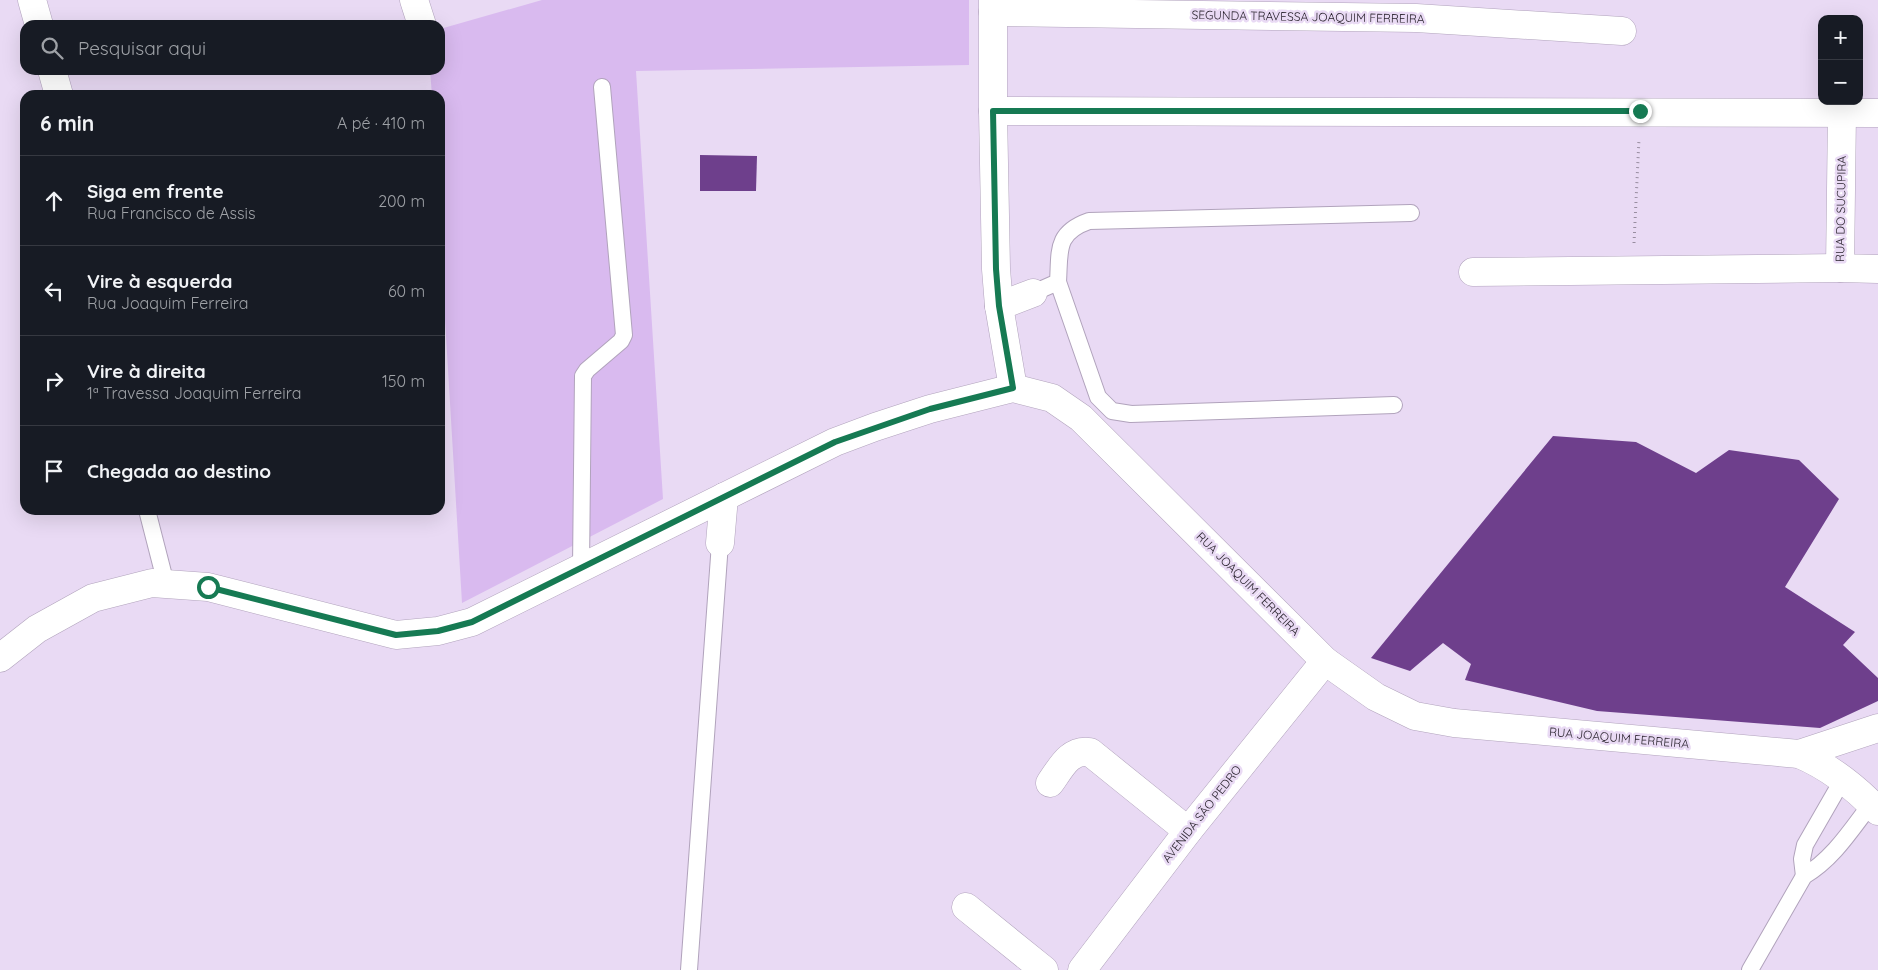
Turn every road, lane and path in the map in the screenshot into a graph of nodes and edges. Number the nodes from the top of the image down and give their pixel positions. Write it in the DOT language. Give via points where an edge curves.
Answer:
graph roads {
  1 [pos="32,0"];
  2 [pos="414,0"];
  3 [pos="993,6"];
  4 [pos="38,20"];
  5 [pos="420,20"];
  6 [pos="1622,31"];
  7 [pos="53,75"];
  8 [pos="602,87"];
  9 [pos="58,90"];
  10 [pos="993,111"];
  11 [pos="1640,111"];
  12 [pos="1842,112"];
  13 [pos="1878,113"];
  14 [pos="1411,213"];
  15 [pos="1840,268"];
  16 [pos="1878,270"];
  17 [pos="1633,271"];
  18 [pos="1473,272"];
  19 [pos="1058,282"];
  20 [pos="1033,292"];
  21 [pos="999,306"];
  22 [pos="1013,388"];
  23 [pos="1394,405"];
  24 [pos="724,497"];
  25 [pos="148,515"];
  26 [pos="720,543"];
  27 [pos="581,568"];
  28 [pos="166,584"];
  29 [pos="0,658"];
  30 [pos="1325,661"];
  31 [pos="1878,728"];
  32 [pos="1799,754"];
  33 [pos="1844,779"];
  34 [pos="1050,783"];
  35 [pos="1875,808"];
  36 [pos="1188,830"];
  37 [pos="1804,876"];
  38 [pos="966,907"];
  39 [pos="689,970"];
  40 [pos="1044,970"];
  41 [pos="1082,970"];
  42 [pos="1752,970"];
  1 -- 4 [label="street"];
  2 -- 5 [label="street"];
  3 -- 6 [label="street, SEGUNDA TRAVESSA JOAQUIM FERREIRA" via="1416,18"];
  3 -- 10 [label="street"];
  7 -- 9 [label="street"];
  8 -- 27 [label="lane" via="624,335 583,376"];
  10 -- 11 [label="street"];
  10 -- 21 [label="street"];
  11 -- 12 [label="street"];
  11 -- 17 [label="path"];
  12 -- 13 [label="street"];
  12 -- 15 [label="street, RUA DO SUCUPIRA"];
  14 -- 19 [label="lane" via="1089,221 1075,226 1061,244"];
  15 -- 16 [label="street, RUA DO SUCUPIRA"];
  15 -- 17 [label="street"];
  17 -- 18 [label="street"];
  19 -- 20 [label="lane"];
  19 -- 23 [label="lane" via="1098,397 1112,411 1130,414"];
  20 -- 21 [label="street"];
  21 -- 22 [label="street"];
  22 -- 24 [label="street" via="930,409 835,442"];
  22 -- 30 [label="street, RUA JOAQUIM FERREIRA" via="1052,398 1081,418"];
  24 -- 26 [label="street"];
  24 -- 27 [label="street"];
  25 -- 28 [label="lane"];
  26 -- 39 [label="lane"];
  27 -- 28 [label="street" via="472,622 438,631 396,635 208,587"];
  28 -- 29 [label="street" via="152,583 93,598 37,629"];
  30 -- 32 [label="street, RUA JOAQUIM FERREIRA" via="1376,697 1415,716 1454,723"];
  30 -- 36 [label="street, AVENIDA SÃO PEDRO"];
  31 -- 32 [label="street"];
  32 -- 33 [label="street, RUA JOAQUIM FERREIRA"];
  33 -- 35 [label="street, RUA JOAQUIM FERREIRA"];
  33 -- 37 [label="lane" via="1805,845 1802,859"];
  34 -- 36 [label="street" via="1072,754 1090,752"];
  35 -- 37 [label="lane" via="1829,858"];
  36 -- 41 [label="street, AVENIDA SÃO PEDRO"];
  37 -- 42 [label="lane"];
  38 -- 40 [label="street"];
}
